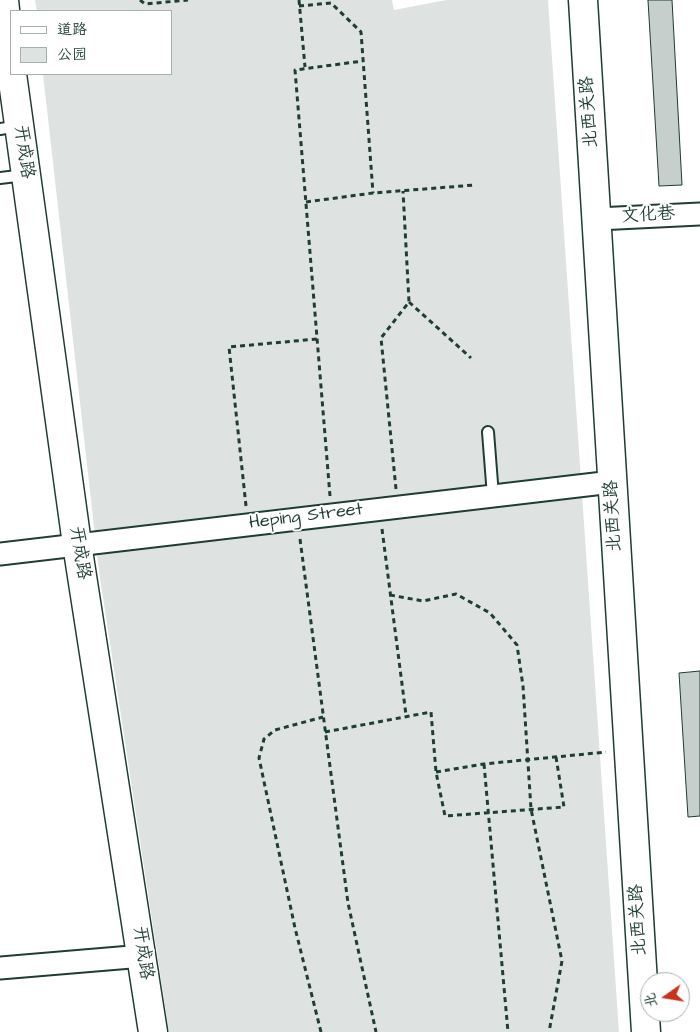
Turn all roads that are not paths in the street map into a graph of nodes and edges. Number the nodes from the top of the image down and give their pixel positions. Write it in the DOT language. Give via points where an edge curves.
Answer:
graph roads {
  1 [pos="4,0"];
  2 [pos="583,0"];
  3 [pos="10,58"];
  4 [pos="12,75"];
  5 [pos="10,128"];
  6 [pos="13,177"];
  7 [pos="700,214"];
  8 [pos="597,219"];
  9 [pos="488,432"];
  10 [pos="612,482"];
  11 [pos="493,496"];
  12 [pos="77,544"];
  13 [pos="0,554"];
  14 [pos="143,956"];
  15 [pos="0,968"];
  16 [pos="153,1032"];
  17 [pos="646,1032"];
  1 -- 3 [label="street"];
  2 -- 8 [label="street, 北西关路"];
  4 -- 5 [label="street, 开成路"];
  5 -- 6 [label="street, 开成路"];
  6 -- 12 [label="street, 开成路"];
  7 -- 8 [label="street, 文化巷"];
  8 -- 10 [label="street, 北西关路"];
  9 -- 11 [label="lane"];
  10 -- 11 [label="street, Heping Street"];
  10 -- 17 [label="street, 北西关路"];
  11 -- 12 [label="street, Heping Street"];
  12 -- 13 [label="street, Heping Street"];
  12 -- 14 [label="street, 开成路"];
  14 -- 15 [label="street"];
  14 -- 16 [label="street, 开成路"];
}
